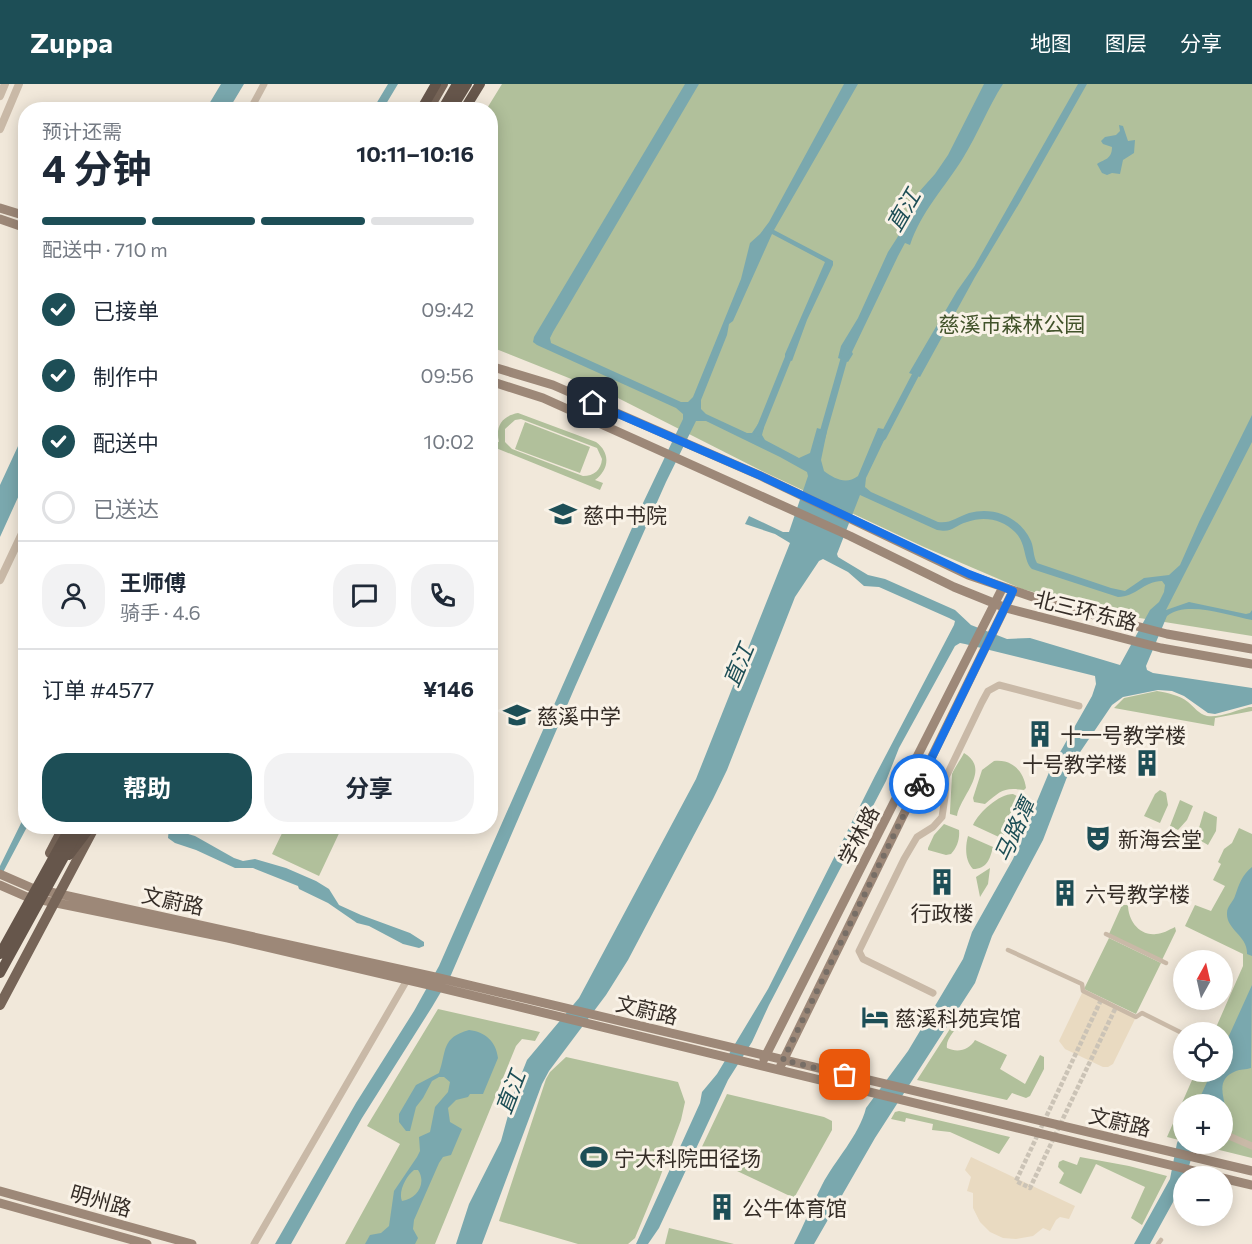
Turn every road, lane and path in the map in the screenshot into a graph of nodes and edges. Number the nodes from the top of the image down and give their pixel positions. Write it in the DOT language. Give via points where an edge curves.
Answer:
graph roads {
  1 [pos="5,84"];
  2 [pos="19,84"];
  3 [pos="264,84"];
  4 [pos="436,84"];
  5 [pos="443,84"];
  6 [pos="457,84"];
  7 [pos="466,84"];
  8 [pos="481,84"];
  9 [pos="0,96"];
  10 [pos="254,102"];
  11 [pos="426,102"];
  12 [pos="433,102"];
  13 [pos="447,102"];
  14 [pos="456,102"];
  15 [pos="470,102"];
  16 [pos="0,129"];
  17 [pos="0,208"];
  18 [pos="18,214"];
  19 [pos="0,219"];
  20 [pos="18,225"];
  21 [pos="498,368"];
  22 [pos="498,384"];
  23 [pos="18,542"];
  24 [pos="0,580"];
  25 [pos="1004,587"];
  26 [pos="1013,591"];
  27 [pos="996,603"];
  28 [pos="1006,608"];
  29 [pos="1252,649"];
  30 [pos="1252,664"];
  31 [pos="1079,706"];
  32 [pos="60,834"];
  33 [pos="67,834"];
  34 [pos="77,834"];
  35 [pos="87,834"];
  36 [pos="89,834"];
  37 [pos="60,867"];
  38 [pos="0,874"];
  39 [pos="0,885"];
  40 [pos="30,892"];
  41 [pos="57,898"];
  42 [pos="1106,934"];
  43 [pos="0,948"];
  44 [pos="1008,950"];
  45 [pos="0,954"];
  46 [pos="1166,963"];
  47 [pos="0,973"];
  48 [pos="407,980"];
  49 [pos="430,980"];
  50 [pos="933,993"];
  51 [pos="0,1005"];
  52 [pos="559,1011"];
  53 [pos="1173,1028"];
  54 [pos="766,1056"];
  55 [pos="783,1060"];
  56 [pos="761,1066"];
  57 [pos="779,1070"];
  58 [pos="1233,1138"];
  59 [pos="1252,1146"];
  60 [pos="1173,1166"];
  61 [pos="1252,1171"];
  62 [pos="1233,1181"];
  63 [pos="1252,1185"];
  64 [pos="0,1191"];
  65 [pos="0,1203"];
  66 [pos="147,1244"];
  67 [pos="192,1244"];
  68 [pos="254,1244"];
  1 -- 9 [label="street"];
  2 -- 16 [label="street"];
  3 -- 10 [label="street"];
  4 -- 11 [label="highway"];
  5 -- 12 [label="main road"];
  6 -- 13 [label="highway"];
  7 -- 14 [label="highway"];
  8 -- 15 [label="highway"];
  17 -- 18 [label="main road"];
  19 -- 20 [label="main road"];
  21 -- 25 [label="main road, 北三环东路" via="553,385"];
  22 -- 27 [label="main road, 北三环东路" via="543,398"];
  23 -- 24 [label="street"];
  25 -- 26 [label="main road, 北三环东路"];
  25 -- 27 [label="main road, 学林路"];
  26 -- 28 [label="main road, 学林路"];
  26 -- 29 [label="main road, 北三环东路" via="1167,634"];
  27 -- 28 [label="main road, 北三环东路"];
  27 -- 54 [label="main road, 学林路"];
  28 -- 30 [label="main road, 北三环东路" via="1161,648"];
  28 -- 55 [label="main road, 学林路"];
  31 -- 50 [label="street" via="999,685 982,702 946,777 942,817 917,837 859,951 863,959"];
  32 -- 40 [label="main road"];
  33 -- 45 [label="highway, bridge"];
  34 -- 37 [label="highway, bridge"];
  35 -- 37 [label="highway, bridge"];
  36 -- 41 [label="main road"];
  37 -- 47 [label="highway, bridge"];
  38 -- 40 [label="main road"];
  39 -- 40 [label="main road"];
  40 -- 41 [label="main road, 文蔚路"];
  40 -- 43 [label="main road"];
  41 -- 48 [label="main road, 文蔚路"];
  41 -- 49 [label="main road, 文蔚路"];
  41 -- 51 [label="main road"];
  42 -- 46 [label="street"];
  44 -- 53 [label="street" via="1082,984 1083,991 1136,1017 1142,1013"];
  48 -- 49 [label="main road, 文蔚路"];
  48 -- 68 [label="street"];
  49 -- 52 [label="main road, 文蔚路"];
  52 -- 54 [label="main road, 文蔚路" via="590,1014"];
  52 -- 56 [label="main road, 文蔚路" via="584,1023"];
  54 -- 55 [label="main road, 文蔚路"];
  54 -- 56 [label="main road, 学林路"];
  55 -- 57 [label="main road, 学林路"];
  55 -- 61 [label="main road, 文蔚路"];
  56 -- 57 [label="main road, 文蔚路"];
  57 -- 60 [label="main road, 文蔚路"];
  58 -- 59 [label="street"];
  62 -- 63 [label="main road"];
  64 -- 67 [label="main road, 明州路"];
  65 -- 66 [label="main road, 明州路"];
}
